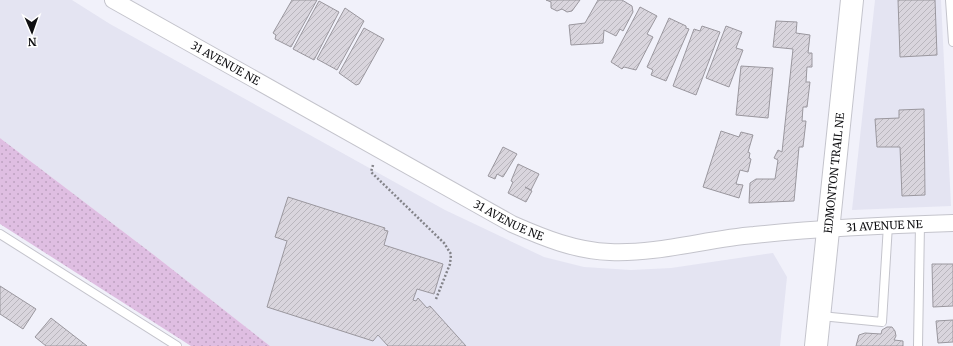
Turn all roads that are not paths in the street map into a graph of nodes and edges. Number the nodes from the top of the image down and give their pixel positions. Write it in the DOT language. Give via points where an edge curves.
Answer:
graph roads {
  1 [pos="113,0"];
  2 [pos="852,0"];
  3 [pos="950,0"];
  4 [pos="953,42"];
  5 [pos="953,223"];
  6 [pos="920,224"];
  7 [pos="888,225"];
  8 [pos="828,228"];
  9 [pos="0,234"];
  10 [pos="819,316"];
  11 [pos="177,346"];
  12 [pos="816,346"];
  13 [pos="918,346"];
  1 -- 8 [label="street, 31 AVENUE NE" via="505,220 575,248 618,252 657,250 737,236"];
  2 -- 8 [label="main road, EDMONTON TRAIL NE"];
  3 -- 4 [label="lane"];
  5 -- 6 [label="street, 31 AVENUE NE"];
  6 -- 7 [label="street, 31 AVENUE NE"];
  6 -- 13 [label="lane"];
  7 -- 8 [label="street, 31 AVENUE NE"];
  7 -- 10 [label="lane" via="882,322"];
  8 -- 10 [label="main road, EDMONTON TRAIL NE"];
  9 -- 11 [label="lane"];
  10 -- 12 [label="main road, EDMONTON TRAIL NE"];
}
